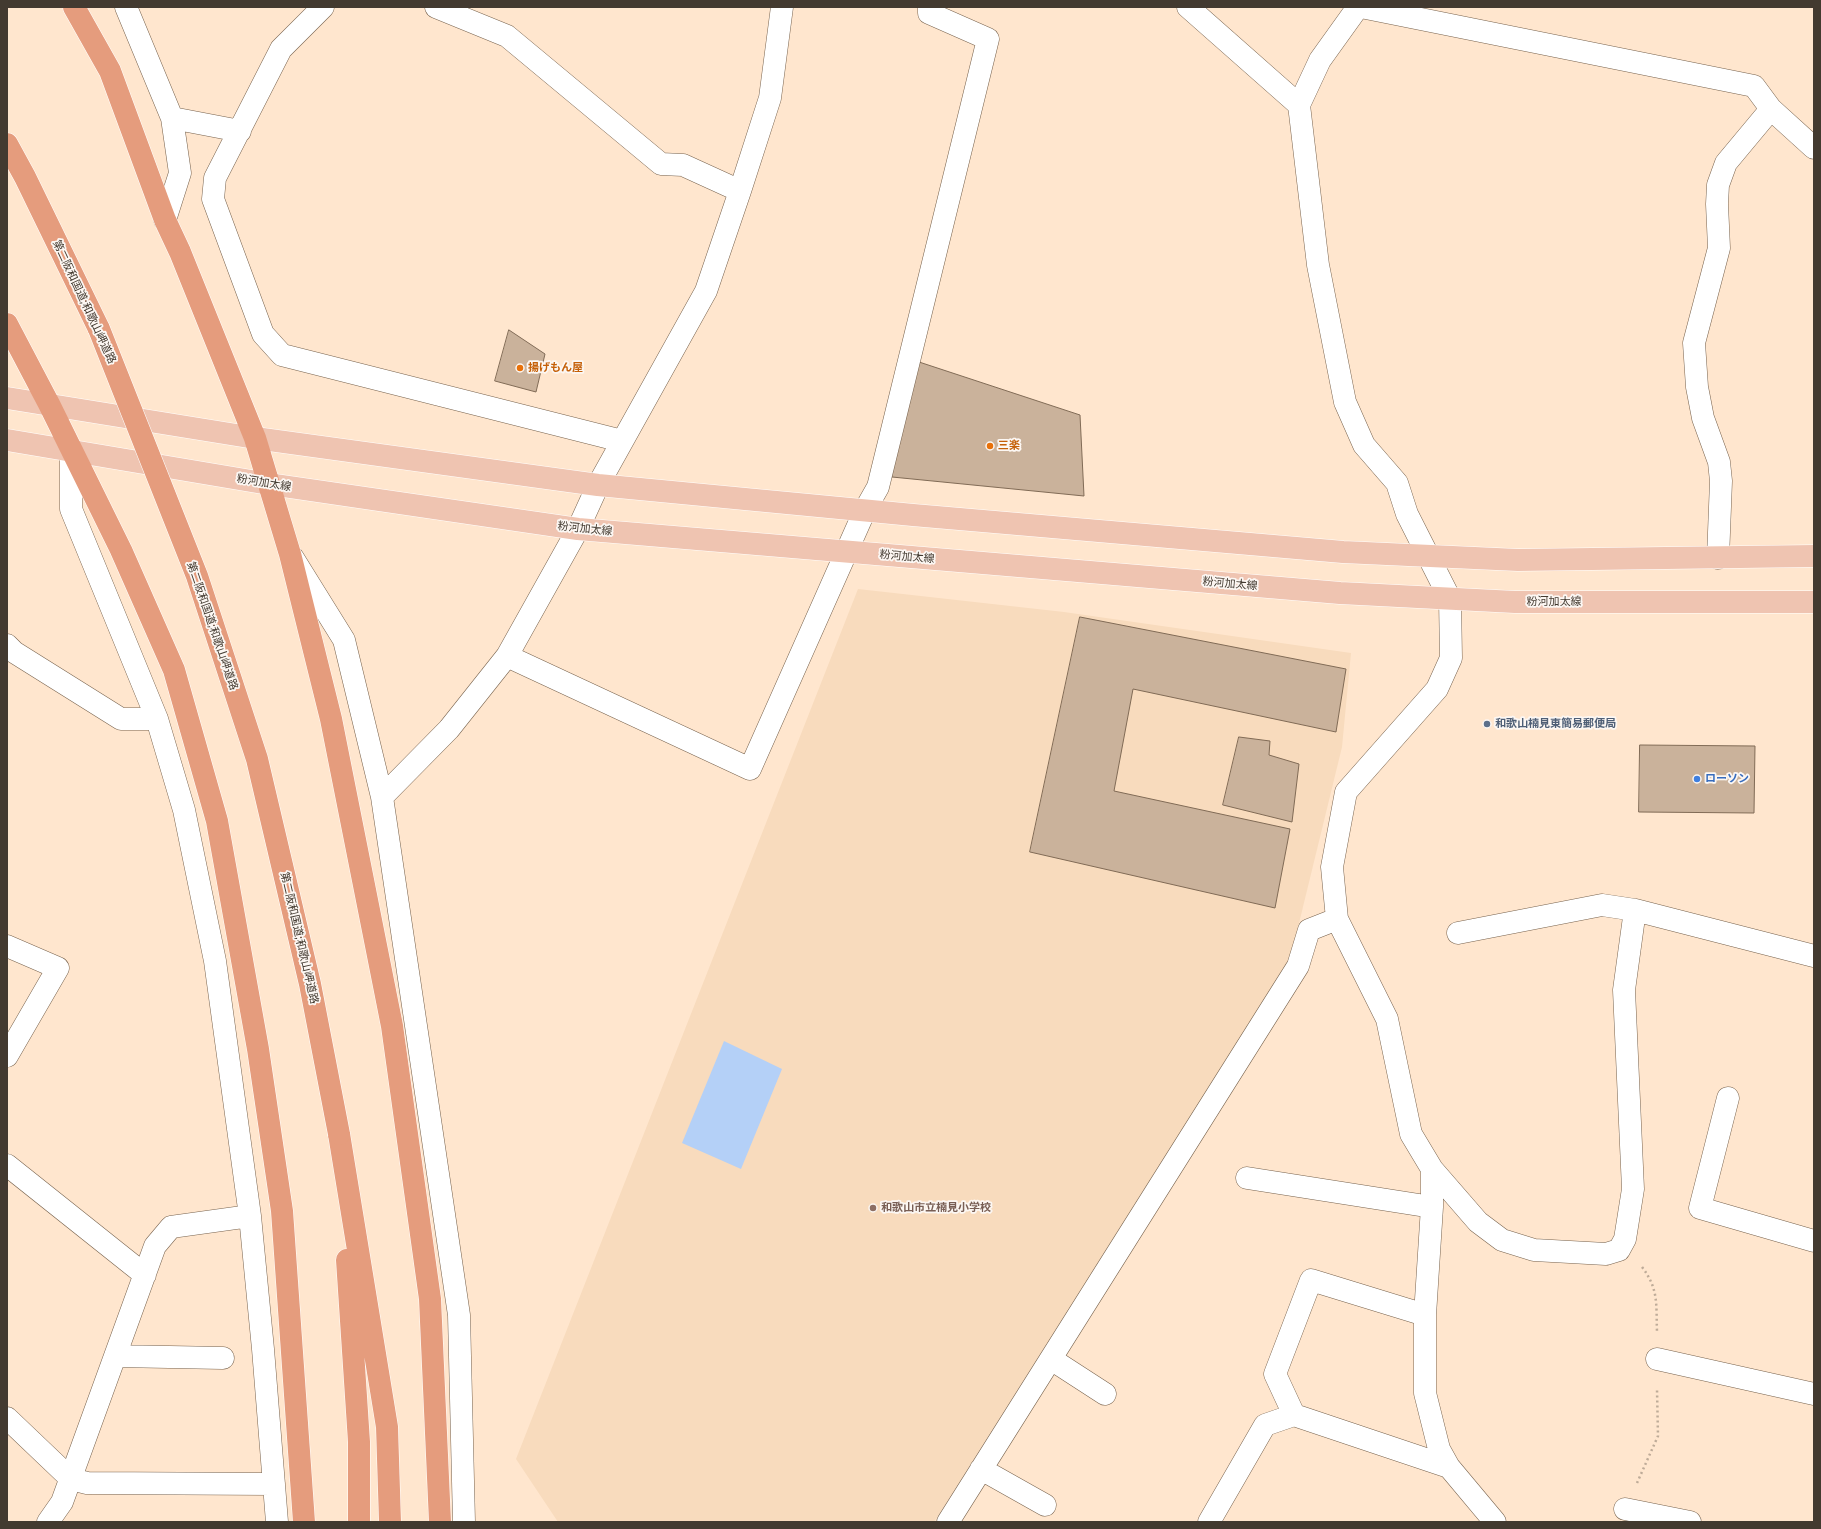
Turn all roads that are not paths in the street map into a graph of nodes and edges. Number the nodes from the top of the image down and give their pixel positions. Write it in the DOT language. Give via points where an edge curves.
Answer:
graph roads {
  1 [pos="74,7"];
  2 [pos="126,7"];
  3 [pos="323,7"];
  4 [pos="436,7"];
  5 [pos="782,7"];
  6 [pos="929,7"];
  7 [pos="1188,7"];
  8 [pos="1360,7"];
  9 [pos="1299,105"];
  10 [pos="1772,109"];
  11 [pos="172,118"];
  12 [pos="240,131"];
  13 [pos="7,144"];
  14 [pos="1814,148"];
  15 [pos="740,191"];
  16 [pos="165,220"];
  17 [pos="7,324"];
  18 [pos="7,398"];
  19 [pos="49,404"];
  20 [pos="255,438"];
  21 [pos="7,440"];
  22 [pos="622,441"];
  23 [pos="71,451"];
  24 [pos="269,484"];
  25 [pos="598,485"];
  26 [pos="865,510"];
  27 [pos="578,529"];
  28 [pos="846,552"];
  29 [pos="290,554"];
  30 [pos="1427,556"];
  31 [pos="1814,556"];
  32 [pos="1718,558"];
  33 [pos="1450,599"];
  34 [pos="1814,602"];
  35 [pos="7,645"];
  36 [pos="507,656"];
  37 [pos="157,719"];
  38 [pos="382,797"];
  39 [pos="1635,910"];
  40 [pos="1337,919"];
  41 [pos="1458,933"];
  42 [pos="7,946"];
  43 [pos="1814,956"];
  44 [pos="7,1056"];
  45 [pos="1728,1098"];
  46 [pos="339,1134"];
  47 [pos="7,1165"];
  48 [pos="1432,1169"];
  49 [pos="1247,1178"];
  50 [pos="1432,1207"];
  51 [pos="250,1216"];
  52 [pos="1814,1241"];
  53 [pos="145,1275"];
  54 [pos="1425,1315"];
  55 [pos="116,1356"];
  56 [pos="223,1358"];
  57 [pos="1051,1359"];
  58 [pos="1657,1359"];
  59 [pos="1105,1394"];
  60 [pos="1814,1394"];
  61 [pos="1294,1415"];
  62 [pos="7,1418"];
  63 [pos="1449,1467"];
  64 [pos="981,1469"];
  65 [pos="71,1479"];
  66 [pos="274,1484"];
  67 [pos="1045,1505"];
  68 [pos="1625,1509"];
  69 [pos="48,1522"];
  70 [pos="277,1522"];
  71 [pos="304,1522"];
  72 [pos="359,1522"];
  73 [pos="390,1522"];
  74 [pos="440,1522"];
  75 [pos="464,1522"];
  76 [pos="948,1522"];
  77 [pos="1209,1522"];
  78 [pos="1495,1522"];
  79 [pos="1690,1522"];
  1 -- 16 [label="highway" via="110,72"];
  2 -- 11 [label="street"];
  3 -- 12 [label="street" via="281,49"];
  4 -- 15 [label="street" via="507,36 661,164 683,165"];
  5 -- 15 [label="street" via="770,98"];
  6 -- 26 [label="street" via="929,13 988,39 878,487"];
  7 -- 9 [label="street"];
  8 -- 9 [label="street" via="1320,60"];
  8 -- 10 [label="street" via="1754,86"];
  9 -- 30 [label="street" via="1318,265 1345,402 1364,445 1397,484 1407,514"];
  10 -- 14 [label="street"];
  10 -- 32 [label="street" via="1726,163 1718,185 1719,248 1694,343 1697,387 1703,418 1719,462 1721,481"];
  11 -- 12 [label="street"];
  11 -- 16 [label="street" via="180,173"];
  12 -- 22 [label="street" via="215,178 213,199 263,334 282,355"];
  13 -- 46 [label="highway, 第二阪和国道;和歌山岬道路, bridge" via="99,329 197,576 257,759 310,984"];
  15 -- 22 [label="street" via="706,291"];
  16 -- 20 [label="highway"];
  17 -- 19 [label="highway"];
  18 -- 19 [label="main road"];
  19 -- 20 [label="main road"];
  19 -- 23 [label="highway"];
  20 -- 24 [label="highway"];
  20 -- 25 [label="main road"];
  21 -- 23 [label="main road, 粉河加太線"];
  22 -- 25 [label="street"];
  23 -- 24 [label="main road, 粉河加太線"];
  23 -- 37 [label="street" via="71,509"];
  23 -- 71 [label="highway" via="121,550 174,670 217,821 258,1049 282,1210"];
  24 -- 27 [label="main road, 粉河加太線"];
  24 -- 29 [label="highway"];
  25 -- 26 [label="main road"];
  25 -- 27 [label="street"];
  26 -- 28 [label="street"];
  26 -- 30 [label="main road" via="1344,552"];
  27 -- 28 [label="main road, 粉河加太線"];
  27 -- 36 [label="street"];
  28 -- 33 [label="main road, 粉河加太線" via="1332,593"];
  28 -- 36 [label="street" via="750,769"];
  29 -- 38 [label="street" via="344,640"];
  29 -- 74 [label="highway" via="331,719 392,1026 430,1298"];
  30 -- 32 [label="main road" via="1518,560"];
  30 -- 33 [label="street"];
  31 -- 32 [label="main road"];
  33 -- 34 [label="main road, 粉河加太線" via="1516,602"];
  33 -- 40 [label="street" via="1451,658 1438,689 1346,792 1332,867"];
  35 -- 37 [label="street" via="14,652 120,719"];
  36 -- 38 [label="street" via="449,729"];
  37 -- 51 [label="street" via="184,810 215,961"];
  38 -- 75 [label="street" via="459,1315"];
  39 -- 41 [label="street" via="1602,905"];
  39 -- 43 [label="street"];
  39 -- 48 [label="street" via="1624,990 1633,1189 1625,1239 1619,1250 1606,1254 1534,1250 1502,1240 1478,1222"];
  40 -- 48 [label="street" via="1387,1019 1411,1134"];
  40 -- 57 [label="street" via="1309,930 1298,966"];
  42 -- 44 [label="street" via="58,968"];
  45 -- 52 [label="street" via="1700,1208"];
  46 -- 72 [label="highway" via="359,1442"];
  46 -- 73 [label="highway" via="388,1427"];
  47 -- 53 [label="street"];
  48 -- 50 [label="street"];
  49 -- 50 [label="street"];
  50 -- 54 [label="street"];
  51 -- 53 [label="street" via="171,1227 155,1246"];
  51 -- 66 [label="street"];
  53 -- 55 [label="street"];
  54 -- 61 [label="street" via="1311,1280 1275,1374"];
  54 -- 63 [label="street" via="1425,1393 1439,1449"];
  55 -- 56 [label="street"];
  55 -- 65 [label="street"];
  57 -- 59 [label="street"];
  57 -- 64 [label="street"];
  58 -- 60 [label="street"];
  61 -- 63 [label="street"];
  61 -- 77 [label="street" via="1265,1425"];
  62 -- 65 [label="street"];
  63 -- 78 [label="street"];
  64 -- 67 [label="street"];
  64 -- 76 [label="street"];
  65 -- 66 [label="street" via="87,1483"];
  65 -- 69 [label="street" via="62,1502"];
  66 -- 70 [label="street"];
  68 -- 79 [label="street"];
}
